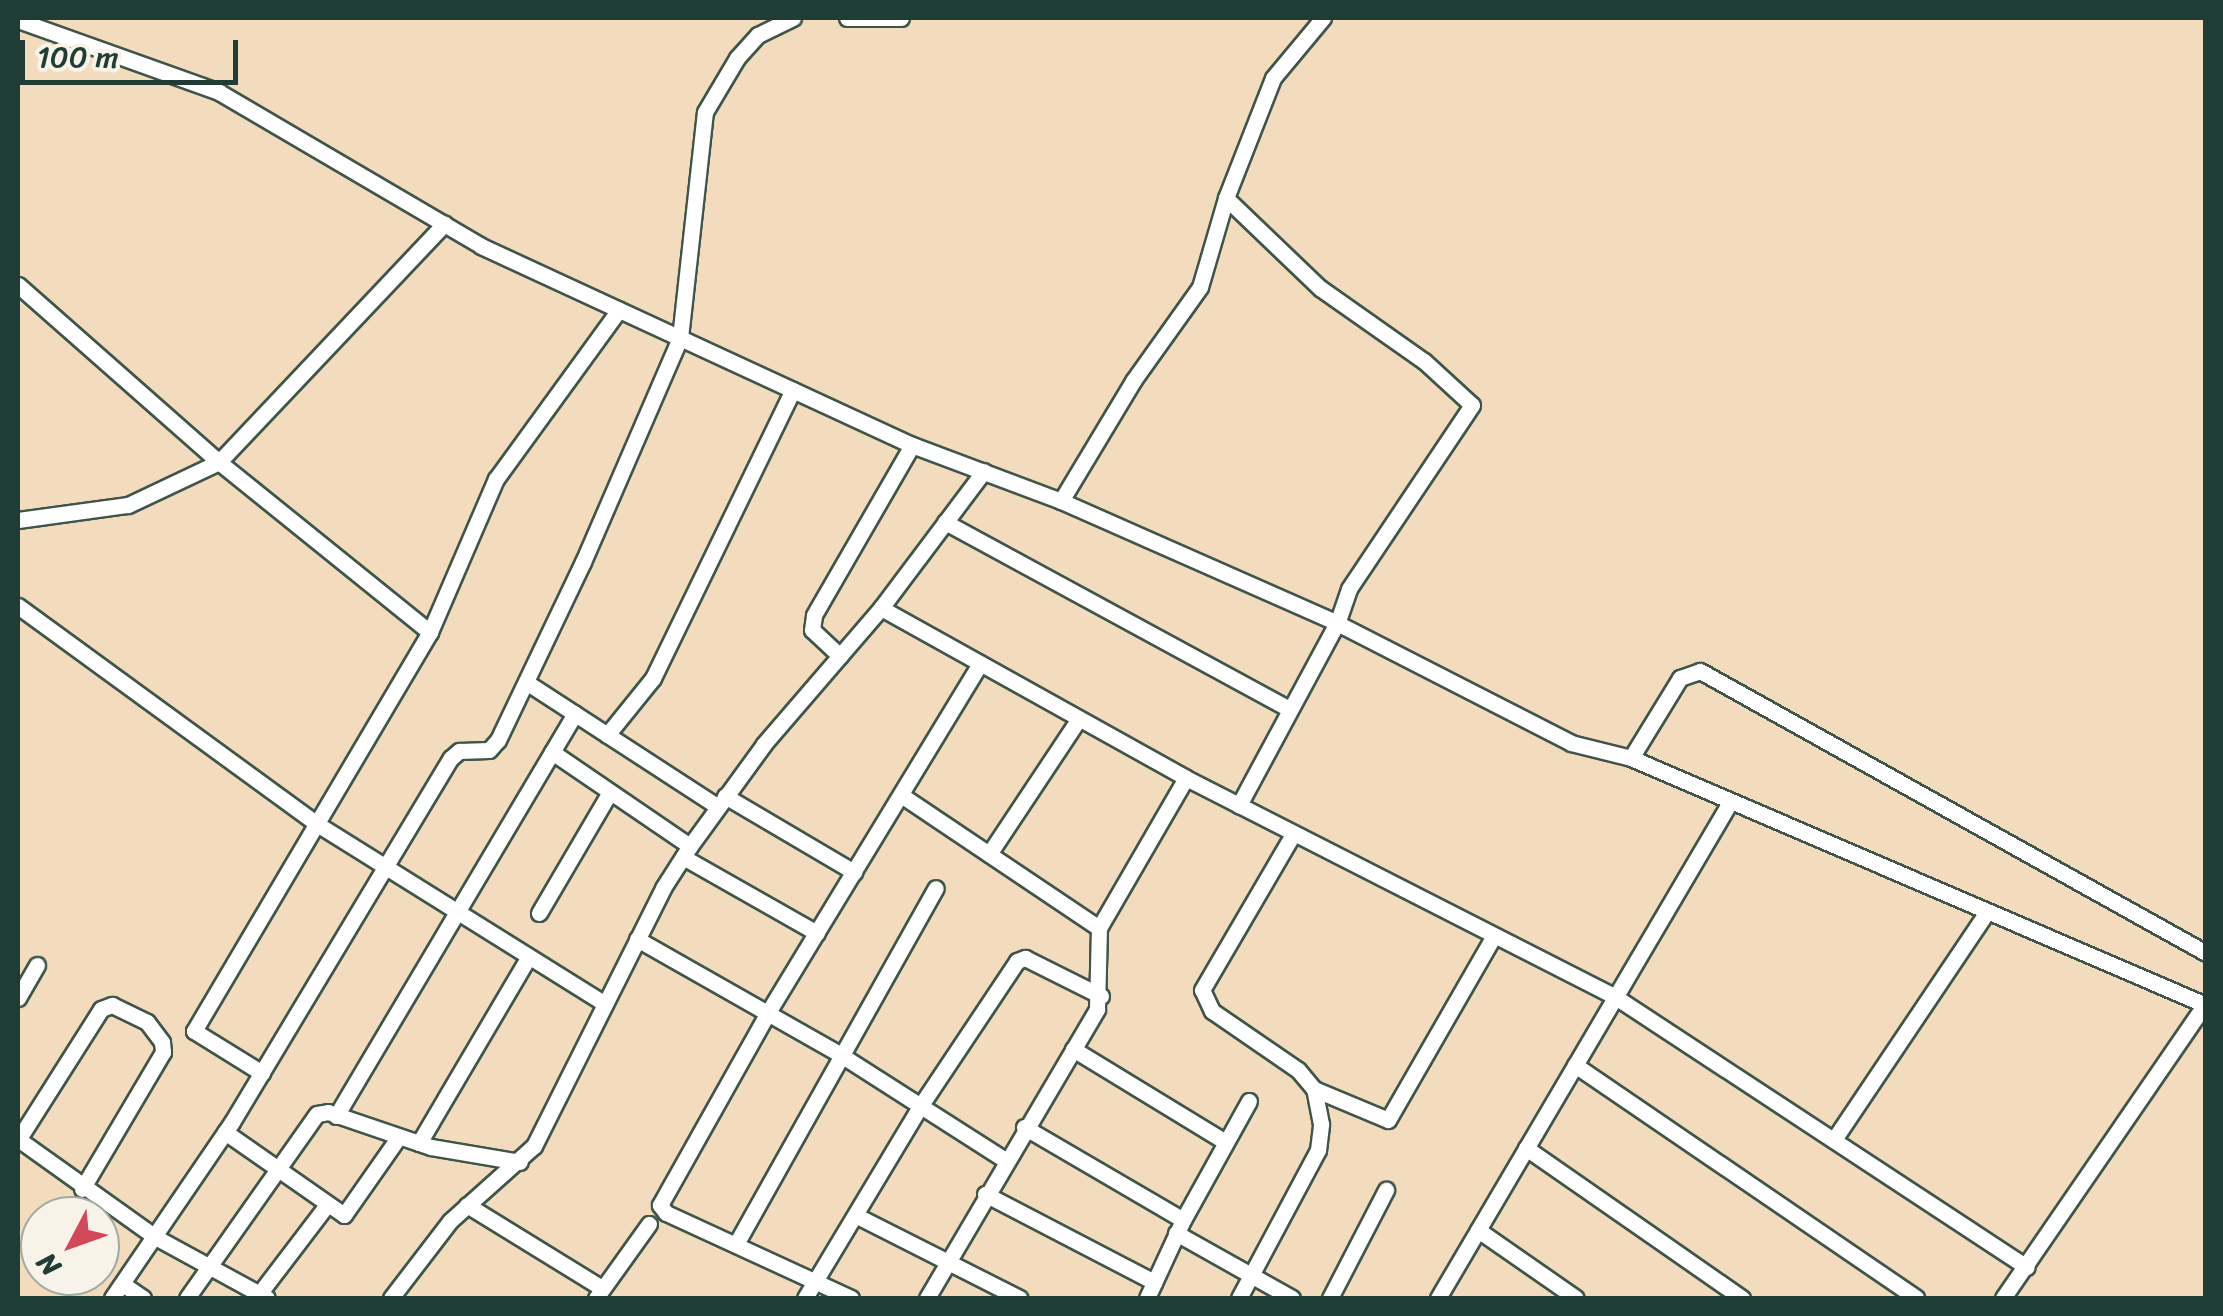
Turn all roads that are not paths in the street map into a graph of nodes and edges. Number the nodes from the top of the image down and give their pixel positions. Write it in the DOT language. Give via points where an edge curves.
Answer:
graph roads {
  1 [pos="793,18"];
  2 [pos="847,18"];
  3 [pos="901,18"];
  4 [pos="1323,18"];
  5 [pos="18,20"];
  6 [pos="1226,198"];
  7 [pos="444,224"];
  8 [pos="18,285"];
  9 [pos="619,310"];
  10 [pos="680,338"];
  11 [pos="793,390"];
  12 [pos="912,446"];
  13 [pos="219,462"];
  14 [pos="984,471"];
  15 [pos="1061,502"];
  16 [pos="18,520"];
  17 [pos="946,522"];
  18 [pos="18,606"];
  19 [pos="881,608"];
  20 [pos="1337,623"];
  21 [pos="430,632"];
  22 [pos="840,656"];
  23 [pos="980,664"];
  24 [pos="526,682"];
  25 [pos="1290,709"];
  26 [pos="575,714"];
  27 [pos="1078,720"];
  28 [pos="607,735"];
  29 [pos="552,752"];
  30 [pos="1631,758"];
  31 [pos="1186,778"];
  32 [pos="610,792"];
  33 [pos="901,795"];
  34 [pos="721,801"];
  35 [pos="1729,804"];
  36 [pos="1238,805"];
  37 [pos="314,822"];
  38 [pos="1294,834"];
  39 [pos="686,851"];
  40 [pos="989,854"];
  41 [pos="384,870"];
  42 [pos="854,872"];
  43 [pos="936,888"];
  44 [pos="539,913"];
  45 [pos="1986,913"];
  46 [pos="458,914"];
  47 [pos="1100,928"];
  48 [pos="817,933"];
  49 [pos="1494,936"];
  50 [pos="637,940"];
  51 [pos="2206,953"];
  52 [pos="528,958"];
  53 [pos="37,965"];
  54 [pos="1101,996"];
  55 [pos="18,998"];
  56 [pos="1616,998"];
  57 [pos="605,1004"];
  58 [pos="2205,1005"];
  59 [pos="767,1014"];
  60 [pos="1073,1049"];
  61 [pos="841,1055"];
  62 [pos="1575,1066"];
  63 [pos="262,1073"];
  64 [pos="1314,1088"];
  65 [pos="1248,1101"];
  66 [pos="921,1105"];
  67 [pos="336,1116"];
  68 [pos="1024,1127"];
  69 [pos="226,1132"];
  70 [pos="398,1138"];
  71 [pos="1835,1138"];
  72 [pos="18,1139"];
  73 [pos="1224,1141"];
  74 [pos="419,1143"];
  75 [pos="1526,1148"];
  76 [pos="1004,1160"];
  77 [pos="520,1162"];
  78 [pos="278,1169"];
  79 [pos="82,1189"];
  80 [pos="1386,1190"];
  81 [pos="985,1194"];
  82 [pos="468,1205"];
  83 [pos="326,1206"];
  84 [pos="857,1216"];
  85 [pos="649,1224"];
  86 [pos="1180,1226"];
  87 [pos="1478,1230"];
  88 [pos="157,1238"];
  89 [pos="736,1244"];
  90 [pos="945,1263"];
  91 [pos="210,1267"];
  92 [pos="2026,1267"];
  93 [pos="1248,1275"];
  94 [pos="816,1282"];
  95 [pos="1154,1282"];
  96 [pos="124,1285"];
  97 [pos="599,1293"];
  98 [pos="261,1297"];
  99 [pos="112,1298"];
  100 [pos="143,1298"];
  101 [pos="187,1298"];
  102 [pos="391,1298"];
  103 [pos="805,1298"];
  104 [pos="851,1298"];
  105 [pos="926,1298"];
  106 [pos="1018,1298"];
  107 [pos="1147,1298"];
  108 [pos="1239,1298"];
  109 [pos="1292,1298"];
  110 [pos="1330,1298"];
  111 [pos="1438,1298"];
  112 [pos="1576,1298"];
  113 [pos="1742,1298"];
  114 [pos="1916,1298"];
  115 [pos="2003,1298"];
  1 -- 10 [label="street" via="758,35 705,112"];
  2 -- 3 [label="street"];
  4 -- 6 [label="street" via="1273,78"];
  5 -- 7 [label="street" via="219,92"];
  6 -- 15 [label="street" via="1200,287 1133,381"];
  6 -- 20 [label="street" via="1320,288 1424,361 1472,405 1349,589"];
  7 -- 9 [label="street"];
  7 -- 13 [label="street"];
  8 -- 13 [label="street"];
  9 -- 10 [label="street"];
  9 -- 21 [label="street" via="496,480"];
  10 -- 11 [label="street"];
  10 -- 24 [label="street"];
  11 -- 12 [label="street"];
  11 -- 28 [label="street" via="653,678"];
  12 -- 14 [label="street"];
  12 -- 22 [label="street" via="814,615 812,630"];
  13 -- 16 [label="street" via="128,505"];
  13 -- 21 [label="street"];
  14 -- 15 [label="street"];
  14 -- 17 [label="street"];
  15 -- 20 [label="street"];
  17 -- 19 [label="street"];
  17 -- 25 [label="street"];
  18 -- 37 [label="street"];
  19 -- 22 [label="street"];
  19 -- 23 [label="street"];
  20 -- 25 [label="street"];
  20 -- 30 [label="street" via="1571,743"];
  21 -- 37 [label="street"];
  22 -- 34 [label="street"];
  23 -- 27 [label="street"];
  23 -- 33 [label="street"];
  24 -- 26 [label="street"];
  24 -- 41 [label="street" via="494,747 451,758"];
  25 -- 36 [label="street"];
  26 -- 28 [label="street"];
  26 -- 29 [label="street"];
  27 -- 31 [label="street"];
  27 -- 40 [label="street"];
  28 -- 34 [label="street"];
  29 -- 32 [label="street"];
  29 -- 46 [label="street"];
  30 -- 35 [label="street"];
  30 -- 51 [label="street" via="1680,678 1700,670"];
  31 -- 36 [label="street"];
  31 -- 47 [label="street"];
  32 -- 39 [label="street"];
  32 -- 44 [label="street"];
  33 -- 40 [label="street"];
  33 -- 42 [label="street"];
  34 -- 39 [label="street"];
  34 -- 42 [label="street"];
  35 -- 45 [label="street"];
  35 -- 56 [label="street"];
  36 -- 38 [label="street"];
  37 -- 41 [label="street"];
  37 -- 63 [label="street" via="194,1031"];
  38 -- 49 [label="street"];
  38 -- 64 [label="street" via="1202,990 1212,1011"];
  39 -- 48 [label="street"];
  39 -- 50 [label="street"];
  40 -- 47 [label="street"];
  41 -- 46 [label="street"];
  41 -- 63 [label="street"];
  42 -- 48 [label="street"];
  43 -- 61 [label="street"];
  45 -- 58 [label="street"];
  45 -- 71 [label="street"];
  46 -- 52 [label="street"];
  46 -- 67 [label="street"];
  47 -- 54 [label="street"];
  48 -- 59 [label="street"];
  49 -- 56 [label="street"];
  49 -- 64 [label="street" via="1388,1120"];
  50 -- 57 [label="street"];
  50 -- 59 [label="street"];
  52 -- 57 [label="street"];
  52 -- 74 [label="street"];
  53 -- 55 [label="street"];
  54 -- 60 [label="street"];
  54 -- 66 [label="street" via="1021,959"];
  56 -- 62 [label="street"];
  56 -- 71 [label="street"];
  57 -- 77 [label="street"];
  58 -- 92 [label="street"];
  59 -- 61 [label="street"];
  59 -- 89 [label="street" via="660,1205"];
  60 -- 68 [label="street"];
  60 -- 73 [label="street"];
  61 -- 66 [label="street"];
  61 -- 89 [label="street"];
  62 -- 75 [label="street"];
  62 -- 114 [label="street"];
  63 -- 69 [label="street"];
  64 -- 93 [label="street" via="1318,1150"];
  65 -- 73 [label="street"];
  66 -- 76 [label="street"];
  66 -- 84 [label="street"];
  67 -- 70 [label="street"];
  67 -- 78 [label="street" via="317,1114"];
  68 -- 76 [label="street"];
  68 -- 86 [label="street"];
  69 -- 78 [label="street"];
  69 -- 88 [label="street"];
  70 -- 74 [label="street"];
  70 -- 83 [label="street" via="346,1213"];
  71 -- 92 [label="street"];
  72 -- 79 [label="street"];
  72 -- 79 [label="street" via="102,1009 112,1006 146,1022 163,1052"];
  73 -- 86 [label="street"];
  74 -- 77 [label="street"];
  75 -- 87 [label="street"];
  75 -- 113 [label="street"];
  76 -- 81 [label="street"];
  77 -- 82 [label="street"];
  78 -- 83 [label="street"];
  78 -- 91 [label="street"];
  79 -- 88 [label="street"];
  80 -- 110 [label="street"];
  81 -- 90 [label="street"];
  81 -- 95 [label="street"];
  82 -- 97 [label="street"];
  82 -- 102 [label="street"];
  83 -- 98 [label="street"];
  84 -- 90 [label="street"];
  84 -- 94 [label="street"];
  85 -- 97 [label="street"];
  86 -- 93 [label="street"];
  86 -- 95 [label="street"];
  87 -- 111 [label="street"];
  87 -- 112 [label="street"];
  88 -- 91 [label="street"];
  88 -- 96 [label="street"];
  89 -- 94 [label="street"];
  90 -- 105 [label="street"];
  90 -- 106 [label="street"];
  91 -- 98 [label="street"];
  91 -- 101 [label="street"];
  92 -- 115 [label="street"];
  93 -- 108 [label="street"];
  93 -- 109 [label="street"];
  94 -- 103 [label="street"];
  94 -- 104 [label="street"];
  95 -- 107 [label="street"];
  96 -- 99 [label="street"];
  96 -- 100 [label="street"];
}
